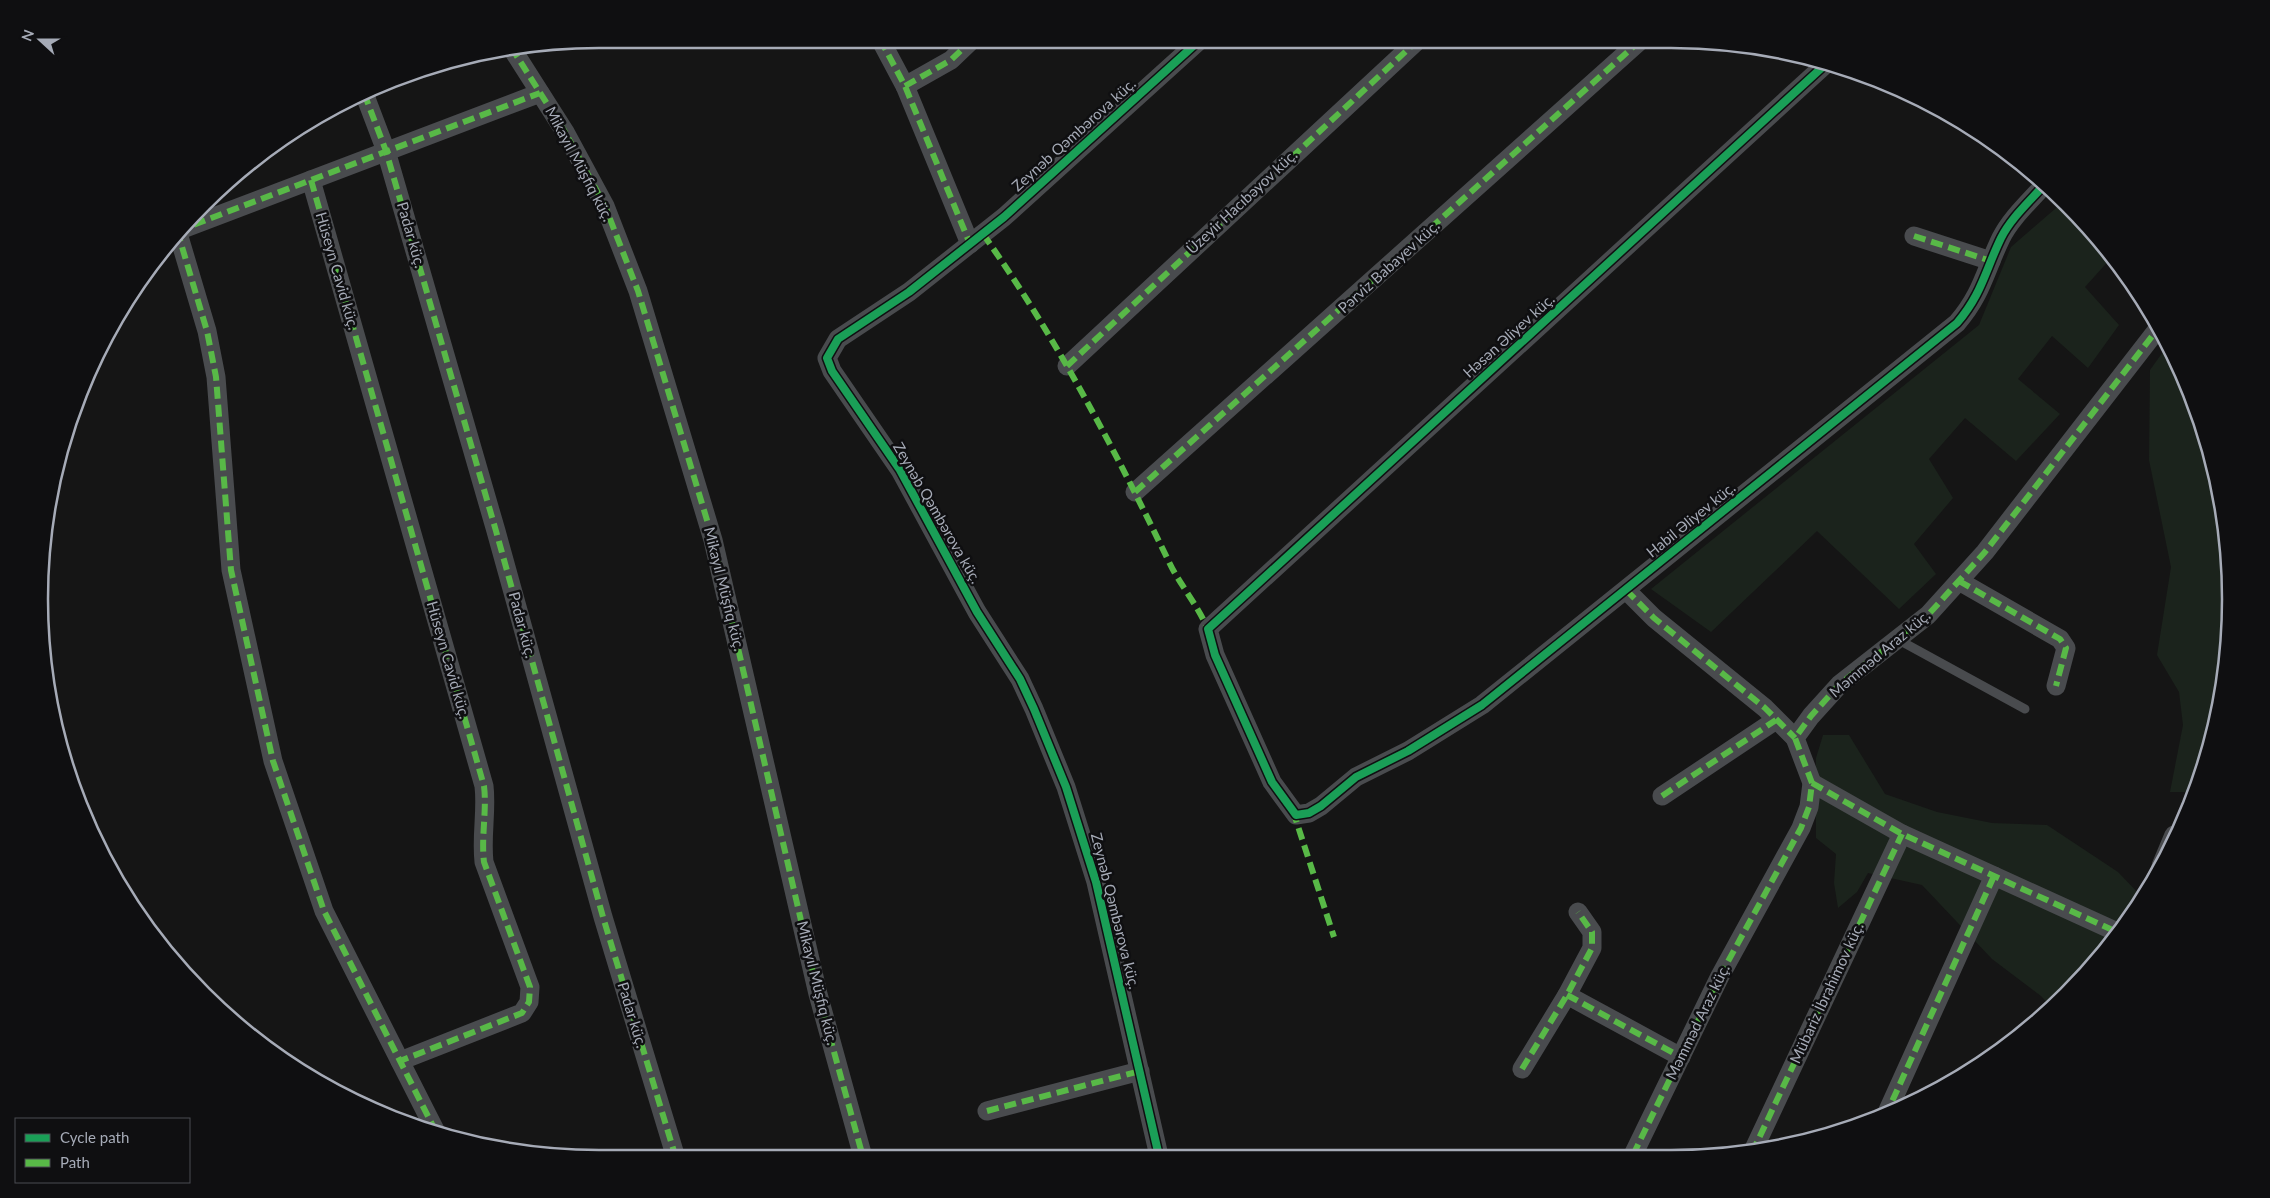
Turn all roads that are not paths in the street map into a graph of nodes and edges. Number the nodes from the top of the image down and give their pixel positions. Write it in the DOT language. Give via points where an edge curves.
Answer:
graph roads {
  1 [pos="885,48"];
  2 [pos="963,48"];
  3 [pos="1191,48"];
  4 [pos="1409,48"];
  5 [pos="1632,48"];
  6 [pos="515,54"];
  7 [pos="1821,68"];
  8 [pos="905,86"];
  9 [pos="540,93"];
  10 [pos="366,99"];
  11 [pos="386,151"];
  12 [pos="311,180"];
  13 [pos="2040,189"];
  14 [pos="194,224"];
  15 [pos="1914,236"];
  16 [pos="180,240"];
  17 [pos="970,244"];
  18 [pos="1991,261"];
  19 [pos="2154,333"];
  20 [pos="1067,366"];
  21 [pos="1135,492"];
  22 [pos="1959,580"];
  23 [pos="1626,590"];
  24 [pos="1897,639"];
  25 [pos="2056,686"];
  26 [pos="2025,709"];
  27 [pos="1776,720"];
  28 [pos="1795,738"];
  29 [pos="1812,784"];
  30 [pos="1662,796"];
  31 [pos="1296,815"];
  32 [pos="1902,834"];
  33 [pos="1994,876"];
  34 [pos="1578,912"];
  35 [pos="2113,930"];
  36 [pos="1567,994"];
  37 [pos="1681,1057"];
  38 [pos="400,1061"];
  39 [pos="1522,1069"];
  40 [pos="1140,1071"];
  41 [pos="1890,1105"];
  42 [pos="987,1111"];
  43 [pos="431,1124"];
  44 [pos="1756,1144"];
  45 [pos="674,1150"];
  46 [pos="861,1150"];
  47 [pos="1158,1150"];
  48 [pos="1635,1150"];
  1 -- 8 [label="street"];
  2 -- 8 [label="street" via="950,60"];
  3 -- 17 [label="street, Zeynəb Qəmbərova küç."];
  4 -- 20 [label="street, Üzeyir Hacıbəyov küç."];
  5 -- 21 [label="street, Pərviz Babayev küç."];
  6 -- 9 [label="street, Mikayıl Müşfiq küç."];
  7 -- 31 [label="street, Həsən Əliyev küç." via="1208,629 1215,656 1272,782"];
  8 -- 17 [label="street"];
  9 -- 11 [label="street"];
  9 -- 46 [label="street, Mikayıl Müşfiq küç." via="566,132 604,206 638,290 713,540 818,994"];
  10 -- 11 [label="street, Padar küç."];
  11 -- 12 [label="street"];
  11 -- 45 [label="street, Padar küç." via="603,917"];
  12 -- 14 [label="street"];
  12 -- 38 [label="street, Hüseyn Cavid küç." via="484,786 484,862 530,987 529,1002 522,1013"];
  13 -- 18 [label="street, Habil Əliyev küç." via="2014,218"];
  15 -- 18 [label="street"];
  16 -- 38 [label="street" via="207,331 216,377 231,570 273,761 324,911"];
  17 -- 40 [label="street, Zeynəb Qəmbərova küç." via="909,292 838,339 827,358 832,371 900,470 1034,709 1066,787 1096,882"];
  18 -- 23 [label="street, Habil Əliyev küç." via="1978,294 1957,323"];
  19 -- 22 [label="street, Məmməd Araz küç." via="1985,552"];
  22 -- 24 [label="street, Məmməd Araz küç." via="1928,615"];
  22 -- 25 [label="street" via="2060,639 2066,648"];
  23 -- 27 [label="street" via="1654,618"];
  23 -- 31 [label="street, Habil Əliyev küç." via="1482,705 1408,751 1356,777 1321,806 1309,813"];
  24 -- 26 [label="lane"];
  24 -- 28 [label="street, Məmməd Araz küç." via="1840,684"];
  27 -- 28 [label="street"];
  27 -- 30 [label="street"];
  28 -- 29 [label="street, Məmməd Araz küç."];
  29 -- 32 [label="street"];
  29 -- 37 [label="street, Məmməd Araz küç." via="1809,807 1801,828 1720,976"];
  32 -- 33 [label="street"];
  32 -- 44 [label="street, Mübariz İbrahimov küç."];
  33 -- 35 [label="street"];
  33 -- 41 [label="street"];
  34 -- 36 [label="street" via="1592,932 1592,948"];
  36 -- 37 [label="street"];
  36 -- 39 [label="street"];
  37 -- 48 [label="street, Məmməd Araz küç."];
  38 -- 43 [label="street"];
  40 -- 42 [label="street"];
  40 -- 47 [label="street, Zeynəb Qəmbərova küç."];
}
